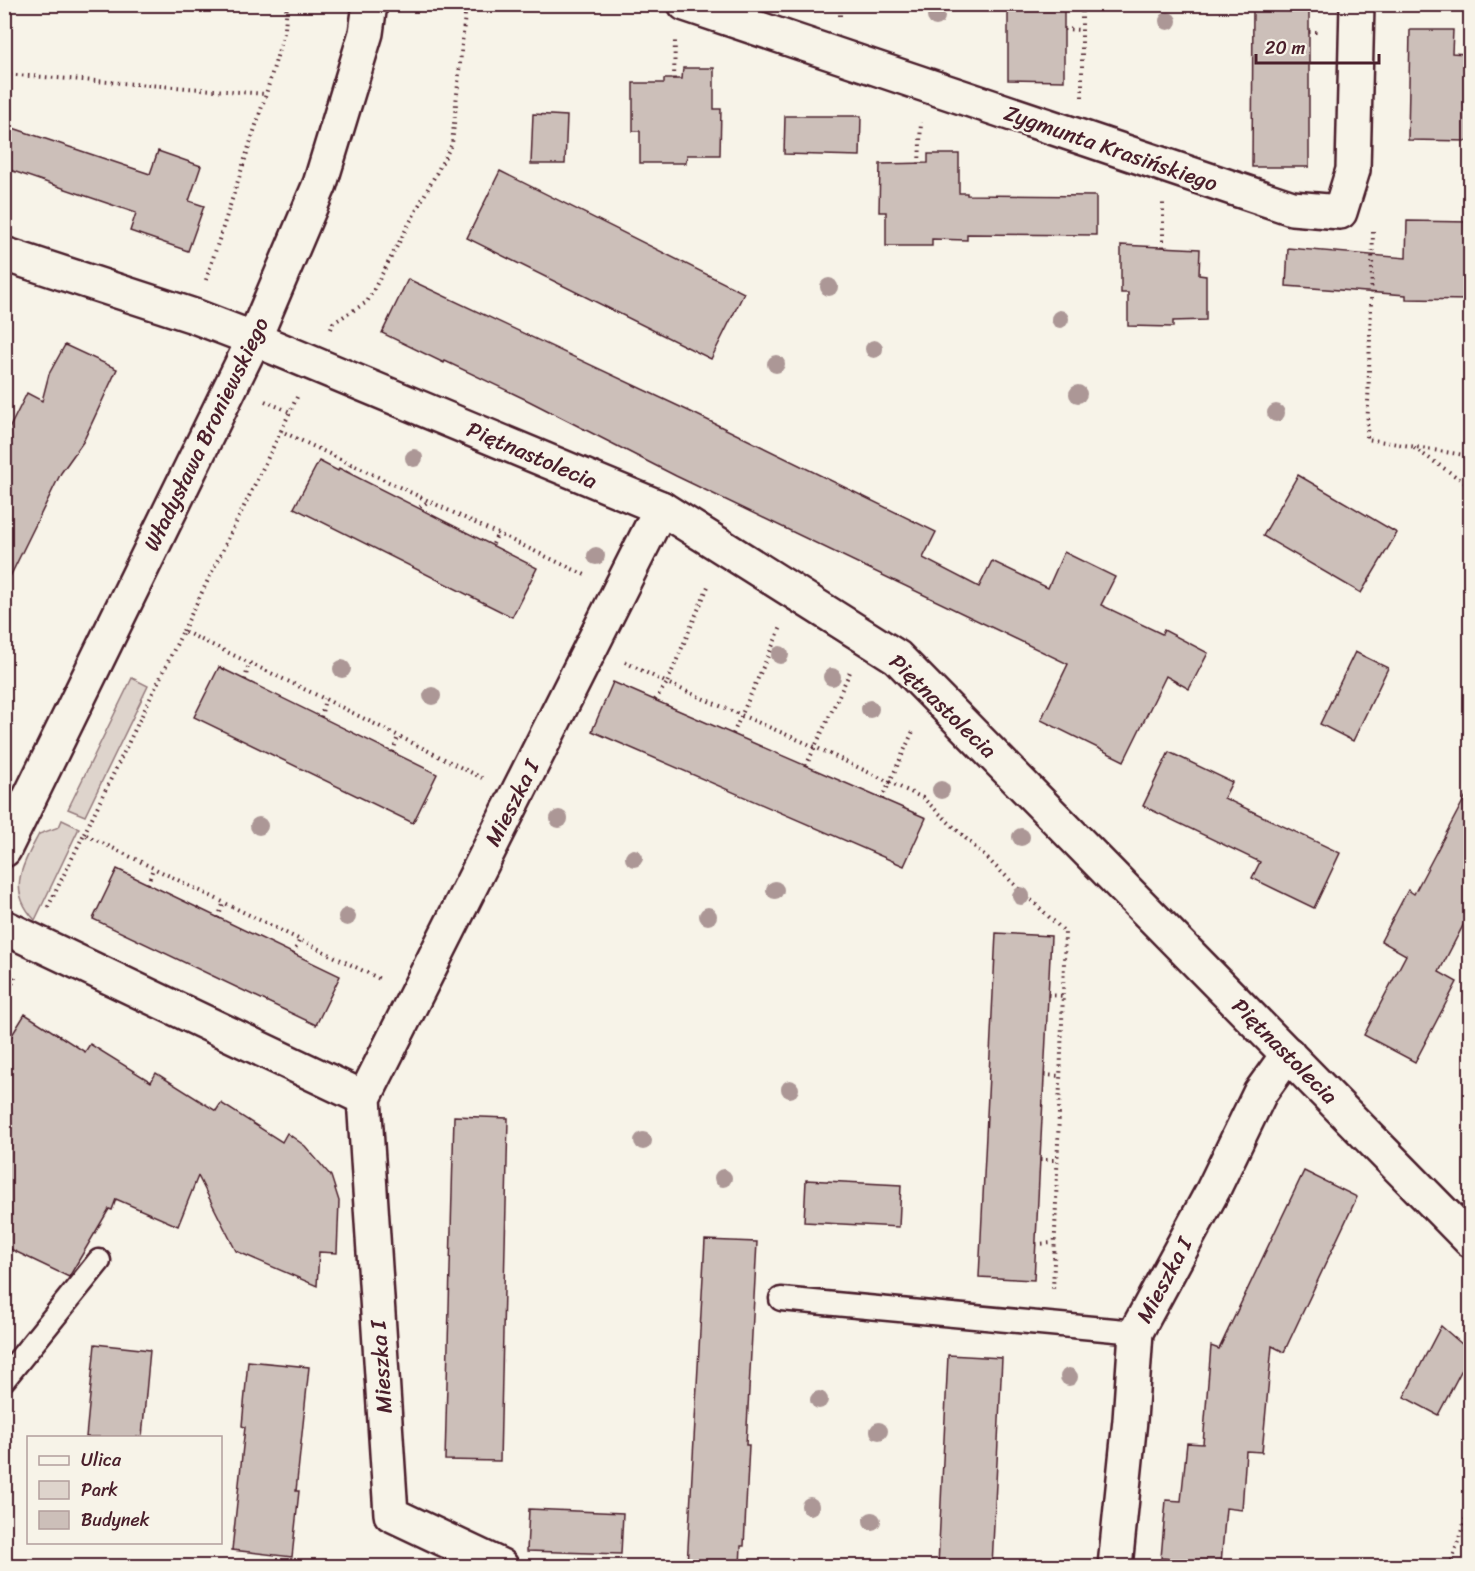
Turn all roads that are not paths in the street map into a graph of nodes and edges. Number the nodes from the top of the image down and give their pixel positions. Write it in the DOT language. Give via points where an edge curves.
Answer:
graph roads {
  1 [pos="370,4"];
  2 [pos="685,4"];
  3 [pos="1357,4"];
  4 [pos="4,254"];
  5 [pos="254,339"];
  6 [pos="661,508"];
  7 [pos="4,850"];
  8 [pos="4,927"];
  9 [pos="1288,1054"];
  10 [pos="364,1098"];
  11 [pos="1470,1240"];
  12 [pos="99,1261"];
  13 [pos="781,1299"];
  14 [pos="1136,1332"];
  15 [pos="4,1379"];
  16 [pos="501,1566"];
  17 [pos="1115,1566"];
  1 -- 5 [label="street, Władysława Broniewskiego" via="366,33 320,184"];
  2 -- 3 [label="street, Zygmunta Krasińskiego" via="1292,208 1340,212 1353,170"];
  4 -- 5 [label="street, Piętnastolecia"];
  5 -- 6 [label="street, Piętnastolecia"];
  5 -- 7 [label="street, Władysława Broniewskiego"];
  6 -- 9 [label="street, Piętnastolecia" via="897,657"];
  6 -- 10 [label="street, Mieszka I"];
  8 -- 10 [label="street"];
  9 -- 11 [label="street, Piętnastolecia"];
  9 -- 14 [label="street, Mieszka I" via="1260,1093 1214,1190"];
  10 -- 16 [label="street, Mieszka I" via="391,1514"];
  12 -- 15 [label="lane"];
  13 -- 14 [label="lane"];
  14 -- 17 [label="street, Mieszka I"];
}
